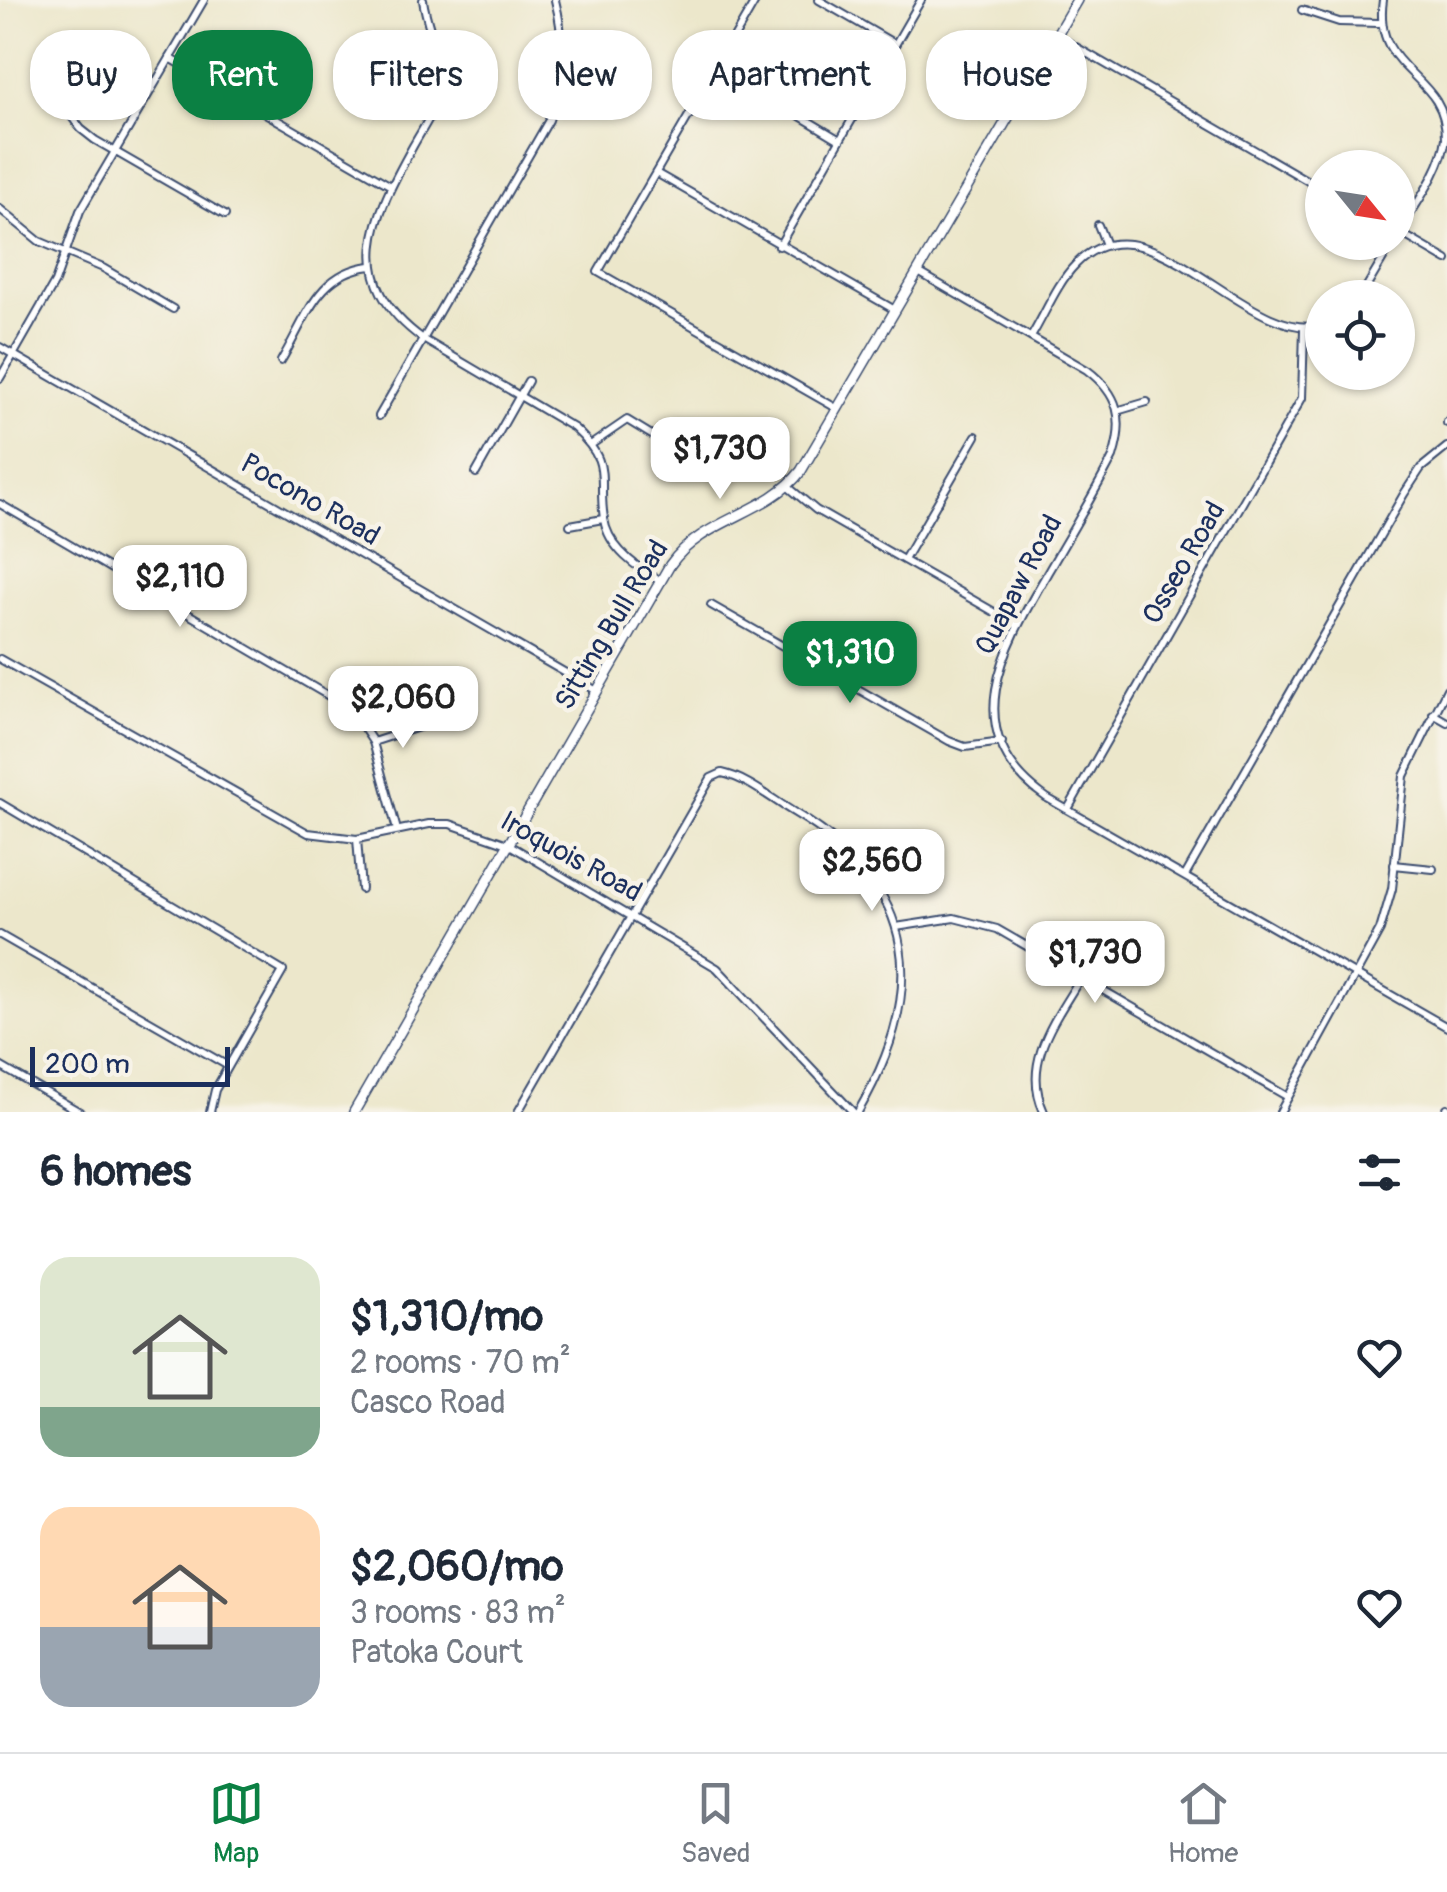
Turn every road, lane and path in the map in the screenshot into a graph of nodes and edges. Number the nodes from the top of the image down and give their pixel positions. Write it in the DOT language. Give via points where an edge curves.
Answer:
graph roads {
  1 [pos="204,0"];
  2 [pos="423,0"];
  3 [pos="555,0"];
  4 [pos="756,0"];
  5 [pos="819,0"];
  6 [pos="921,0"];
  7 [pos="1077,0"];
  8 [pos="1382,0"];
  9 [pos="1302,10"];
  10 [pos="1379,23"];
  11 [pos="871,30"];
  12 [pos="903,30"];
  13 [pos="1060,30"];
  14 [pos="1087,54"];
  15 [pos="170,58"];
  16 [pos="74,120"];
  17 [pos="807,120"];
  18 [pos="851,120"];
  19 [pos="1008,120"];
  20 [pos="1447,122"];
  21 [pos="840,140"];
  22 [pos="115,152"];
  23 [pos="656,173"];
  24 [pos="1305,179"];
  25 [pos="391,186"];
  26 [pos="1415,203"];
  27 [pos="0,209"];
  28 [pos="225,215"];
  29 [pos="1098,224"];
  30 [pos="1415,242"];
  31 [pos="1106,245"];
  32 [pos="780,246"];
  33 [pos="63,253"];
  34 [pos="1447,260"];
  35 [pos="371,266"];
  36 [pos="920,272"];
  37 [pos="173,309"];
  38 [pos="895,310"];
  39 [pos="1304,330"];
  40 [pos="1031,337"];
  41 [pos="423,339"];
  42 [pos="0,347"];
  43 [pos="13,355"];
  44 [pos="281,361"];
  45 [pos="0,378"];
  46 [pos="528,381"];
  47 [pos="520,396"];
  48 [pos="1146,402"];
  49 [pos="838,409"];
  50 [pos="1120,410"];
  51 [pos="379,416"];
  52 [pos="976,436"];
  53 [pos="592,444"];
  54 [pos="1447,447"];
  55 [pos="708,470"];
  56 [pos="476,472"];
  57 [pos="787,486"];
  58 [pos="0,504"];
  59 [pos="604,519"];
  60 [pos="570,525"];
  61 [pos="904,560"];
  62 [pos="660,581"];
  63 [pos="710,605"];
  64 [pos="1018,626"];
  65 [pos="0,660"];
  66 [pos="1447,689"];
  67 [pos="596,692"];
  68 [pos="1432,714"];
  69 [pos="1447,722"];
  70 [pos="422,726"];
  71 [pos="374,742"];
  72 [pos="1002,742"];
  73 [pos="0,803"];
  74 [pos="1068,809"];
  75 [pos="397,830"];
  76 [pos="357,839"];
  77 [pos="508,844"];
  78 [pos="1394,866"];
  79 [pos="1434,869"];
  80 [pos="1185,876"];
  81 [pos="360,889"];
  82 [pos="631,916"];
  83 [pos="896,926"];
  84 [pos="0,934"];
  85 [pos="1357,975"];
  86 [pos="1081,977"];
  87 [pos="1447,1027"];
  88 [pos="0,1066"];
  89 [pos="228,1066"];
  90 [pos="1288,1097"];
  91 [pos="80,1112"];
  92 [pos="210,1112"];
  93 [pos="354,1112"];
  94 [pos="518,1112"];
  95 [pos="856,1112"];
  96 [pos="1044,1112"];
  97 [pos="1280,1112"];
  1 -- 15 [label="street"];
  2 -- 25 [label="street" via="440,89"];
  3 -- 41 [label="street" via="562,81 549,120"];
  4 -- 23 [label="street"];
  5 -- 11 [label="street"];
  6 -- 12 [label="street"];
  7 -- 13 [label="street, Sitting Bull Road"];
  8 -- 10 [label="street"];
  9 -- 10 [label="street" via="1339,22"];
  10 -- 20 [label="street" via="1390,51 1432,89"];
  14 -- 24 [label="street"];
  15 -- 22 [label="street"];
  15 -- 25 [label="street"];
  16 -- 22 [label="street"];
  17 -- 21 [label="street"];
  18 -- 21 [label="street"];
  19 -- 36 [label="street, Sitting Bull Road"];
  20 -- 26 [label="street" via="1440,160"];
  21 -- 32 [label="street"];
  22 -- 28 [label="street"];
  22 -- 33 [label="street"];
  23 -- 32 [label="street"];
  23 -- 49 [label="street" via="598,272"];
  25 -- 35 [label="street" via="373,231"];
  27 -- 33 [label="street"];
  29 -- 31 [label="street"];
  30 -- 34 [label="street"];
  31 -- 39 [label="street" via="1152,250"];
  31 -- 40 [label="street" via="1075,264"];
  32 -- 38 [label="street"];
  33 -- 37 [label="street" via="104,268"];
  33 -- 43 [label="street" via="55,282"];
  35 -- 41 [label="street" via="401,324"];
  35 -- 44 [label="street" via="346,269 328,281"];
  36 -- 38 [label="street, Sitting Bull Road"];
  36 -- 40 [label="street"];
  38 -- 49 [label="street, Sitting Bull Road"];
  39 -- 74 [label="street, Osseo Road" via="1305,371 1295,412"];
  40 -- 50 [label="street" via="1099,378"];
  41 -- 47 [label="street"];
  41 -- 51 [label="street"];
  42 -- 43 [label="street, Pocono Road"];
  43 -- 45 [label="street"];
  43 -- 67 [label="street, Pocono Road"];
  46 -- 47 [label="street"];
  47 -- 53 [label="street"];
  47 -- 56 [label="street"];
  48 -- 50 [label="street"];
  49 -- 57 [label="street, Sitting Bull Road"];
  50 -- 64 [label="street, Quapaw Road" via="1114,456"];
  52 -- 61 [label="street"];
  53 -- 55 [label="street" via="627,420"];
  53 -- 59 [label="street" via="602,467"];
  54 -- 80 [label="street" via="1420,468 1404,494"];
  57 -- 61 [label="street"];
  57 -- 62 [label="street, Sitting Bull Road" via="693,539"];
  58 -- 71 [label="street" via="350,708"];
  59 -- 60 [label="street"];
  59 -- 62 [label="street" via="627,557"];
  61 -- 64 [label="street"];
  62 -- 67 [label="street, Sitting Bull Road"];
  63 -- 72 [label="street" via="949,741 965,747"];
  64 -- 72 [label="street, Quapaw Road" via="995,684"];
  65 -- 76 [label="street, Iroquois Road" via="283,822 308,834"];
  66 -- 68 [label="street"];
  67 -- 77 [label="street, Sitting Bull Road"];
  68 -- 69 [label="street"];
  68 -- 78 [label="street" via="1404,776"];
  70 -- 71 [label="street"];
  71 -- 75 [label="street"];
  72 -- 74 [label="street, Quapaw Road" via="1033,788"];
  73 -- 89 [label="street" via="276,964 282,971"];
  74 -- 80 [label="street, Quapaw Road"];
  75 -- 76 [label="street, Iroquois Road"];
  75 -- 77 [label="street, Iroquois Road" via="450,824"];
  76 -- 81 [label="street"];
  77 -- 82 [label="street, Iroquois Road"];
  77 -- 93 [label="street, Sitting Bull Road"];
  78 -- 79 [label="street"];
  78 -- 85 [label="street" via="1388,908"];
  80 -- 85 [label="street, Quapaw Road"];
  82 -- 83 [label="street" via="711,778 730,774 842,843 870,872"];
  82 -- 94 [label="street"];
  82 -- 95 [label="street, Iroquois Road" via="717,968"];
  83 -- 86 [label="street" via="972,921"];
  83 -- 95 [label="street" via="898,1014 882,1066"];
  84 -- 89 [label="street"];
  85 -- 87 [label="street, Quapaw Road"];
  85 -- 90 [label="street"];
  86 -- 90 [label="street"];
  86 -- 96 [label="street" via="1038,1054 1035,1079"];
  88 -- 91 [label="street"];
  89 -- 92 [label="street"];
  90 -- 97 [label="street"];
}
